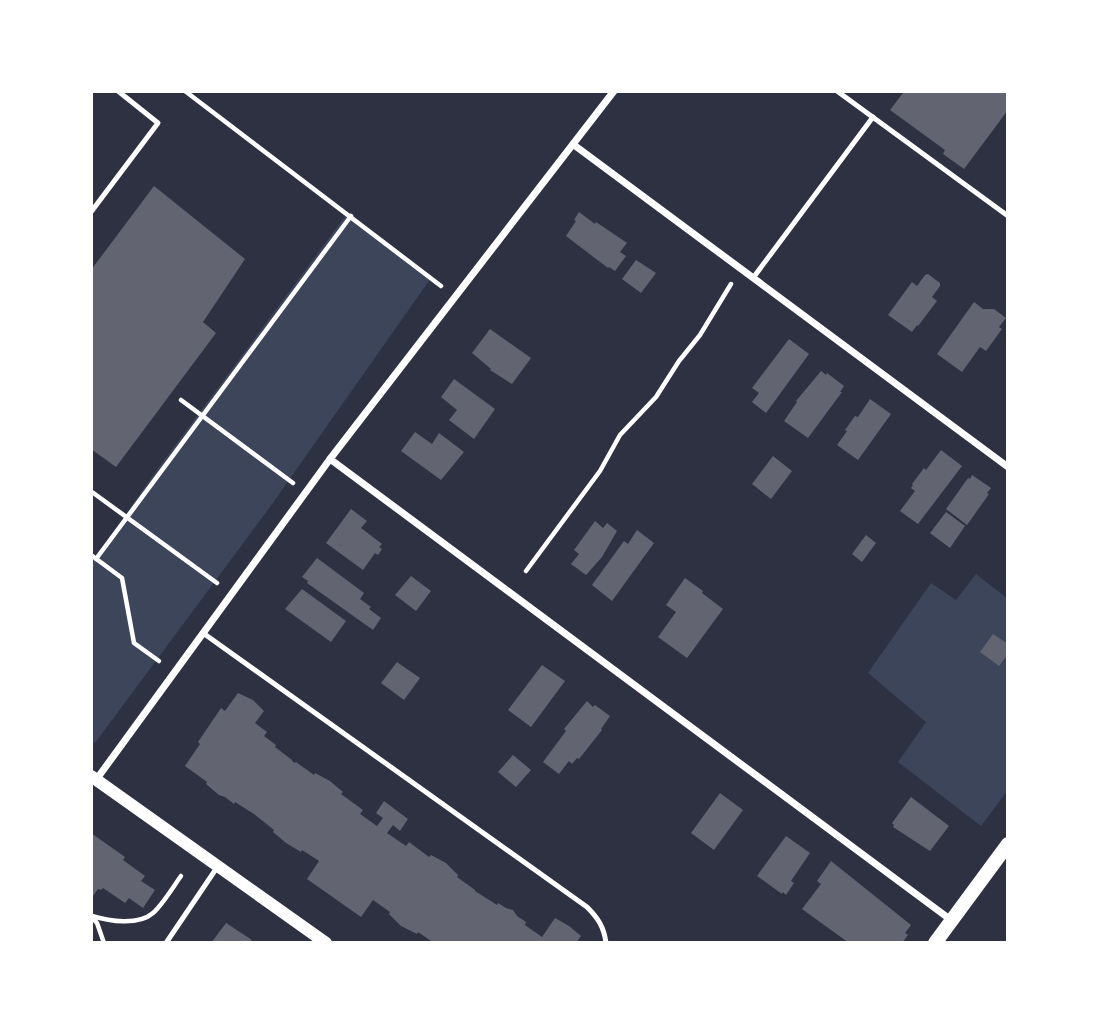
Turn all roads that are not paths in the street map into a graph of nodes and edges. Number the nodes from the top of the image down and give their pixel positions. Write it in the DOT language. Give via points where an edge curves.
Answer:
graph roads {
  1 [pos="118,91"];
  2 [pos="614,91"];
  3 [pos="837,91"];
  4 [pos="873,117"];
  5 [pos="574,145"];
  6 [pos="91,212"];
  7 [pos="1008,216"];
  8 [pos="753,278"];
  9 [pos="330,459"];
  10 [pos="1008,467"];
  11 [pos="203,633"];
  12 [pos="93,778"];
  13 [pos="1008,844"];
  14 [pos="218,866"];
  15 [pos="952,920"];
  16 [pos="166,943"];
  17 [pos="327,943"];
  18 [pos="606,943"];
  19 [pos="934,943"];
  1 -- 6 [label="lane" via="158,123"];
  2 -- 5 [label="street"];
  3 -- 4 [label="lane"];
  4 -- 7 [label="lane"];
  4 -- 8 [label="lane"];
  5 -- 8 [label="street"];
  5 -- 9 [label="street"];
  8 -- 10 [label="street"];
  9 -- 11 [label="street"];
  9 -- 15 [label="street"];
  11 -- 12 [label="street"];
  11 -- 18 [label="lane" via="587,907 604,928"];
  12 -- 14 [label="street"];
  13 -- 15 [label="main road"];
  14 -- 16 [label="lane"];
  14 -- 17 [label="street"];
  15 -- 19 [label="main road"];
}
